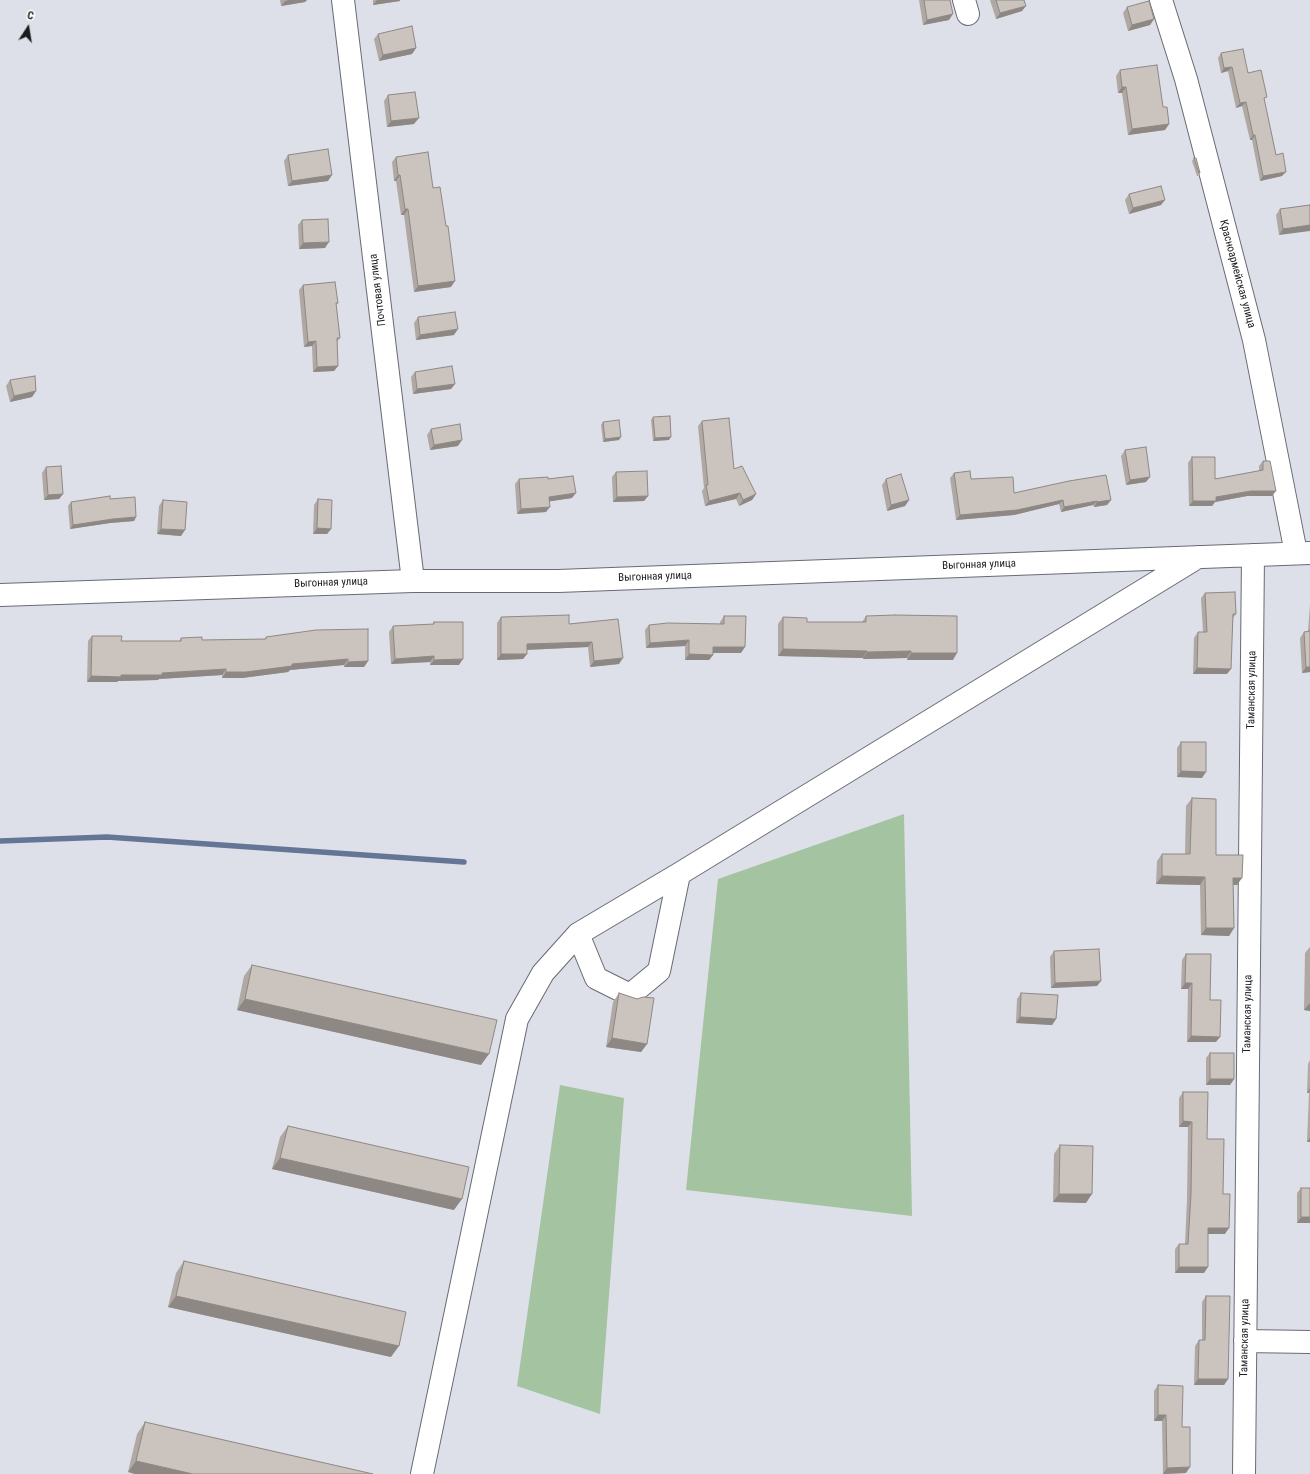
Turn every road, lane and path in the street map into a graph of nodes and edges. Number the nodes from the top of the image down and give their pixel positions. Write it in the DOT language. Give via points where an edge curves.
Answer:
graph roads {
  1 [pos="343,0"];
  2 [pos="1161,0"];
  3 [pos="1303,553"];
  4 [pos="1253,555"];
  5 [pos="1199,557"];
  6 [pos="412,580"];
  7 [pos="0,595"];
  8 [pos="679,874"];
  9 [pos="578,934"];
  10 [pos="1245,1341"];
  11 [pos="1310,1342"];
  12 [pos="422,1474"];
  13 [pos="1244,1474"];
  1 -- 6 [label="street, Почтовая улица"];
  2 -- 3 [label="street, Красноармейская улица" via="1186,79 1254,340"];
  3 -- 4 [label="street, Выгонная улица"];
  4 -- 5 [label="street, Выгонная улица"];
  4 -- 10 [label="street, Таманская улица"];
  5 -- 6 [label="street, Выгонная улица" via="558,581"];
  5 -- 8 [label="street"];
  6 -- 7 [label="street, Выгонная улица"];
  8 -- 9 [label="street"];
  8 -- 9 [label="street" via="659,971 630,995 596,978"];
  9 -- 12 [label="street" via="543,973 517,1019"];
  10 -- 11 [label="street"];
  10 -- 13 [label="street, Таманская улица"];
}
